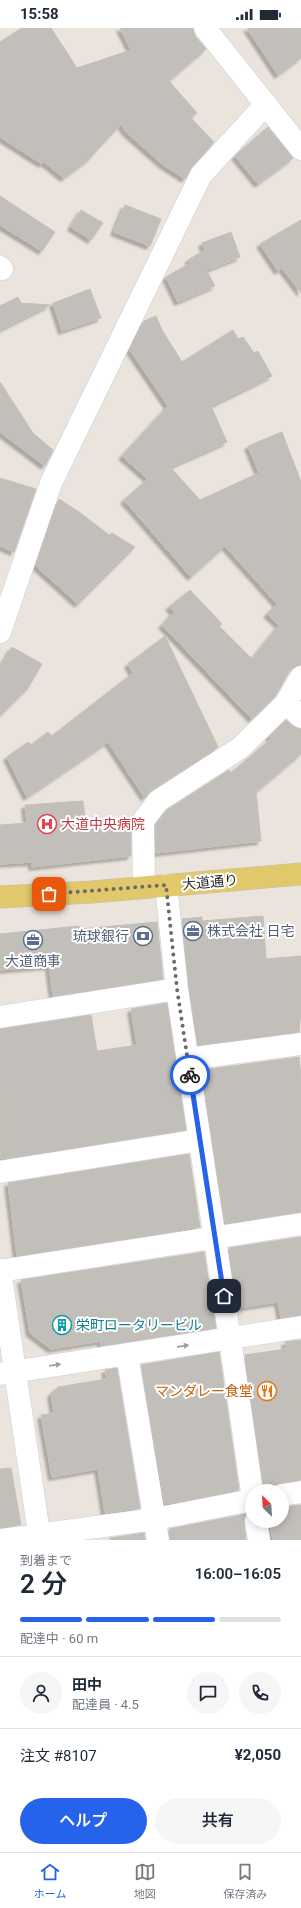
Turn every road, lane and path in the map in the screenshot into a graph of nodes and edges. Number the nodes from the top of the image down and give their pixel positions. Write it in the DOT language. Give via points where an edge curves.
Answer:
graph roads {
  1 [pos="205,28"];
  2 [pos="266,104"];
  3 [pos="301,149"];
  4 [pos="0,632"];
  5 [pos="301,677"];
  6 [pos="293,710"];
  7 [pos="301,874"];
  8 [pos="166,885"];
  9 [pos="144,887"];
  10 [pos="0,897"];
  11 [pos="177,989"];
  12 [pos="0,1017"];
  13 [pos="301,1044"];
  14 [pos="187,1059"];
  15 [pos="200,1140"];
  16 [pos="0,1172"];
  17 [pos="301,1224"];
  18 [pos="215,1237"];
  19 [pos="0,1270"];
  20 [pos="301,1327"];
  21 [pos="230,1339"];
  22 [pos="127,1354"];
  23 [pos="8,1373"];
  24 [pos="251,1484"];
  25 [pos="301,1492"];
  26 [pos="289,1494"];
  27 [pos="245,1501"];
  28 [pos="155,1519"];
  29 [pos="257,1528"];
  30 [pos="40,1537"];
  31 [pos="0,1540"];
  32 [pos="158,1540"];
  33 [pos="259,1540"];
  1 -- 2 [label="street"];
  2 -- 3 [label="street"];
  2 -- 4 [label="street" via="201,175 51,483"];
  5 -- 6 [label="street"];
  6 -- 9 [label="street" via="158,801 143,821"];
  7 -- 8 [label="main road, 大道通り"];
  8 -- 9 [label="main road, 大道通り"];
  8 -- 11 [label="street"];
  9 -- 10 [label="main road, 大道通り"];
  11 -- 12 [label="street"];
  11 -- 14 [label="street"];
  13 -- 14 [label="street"];
  14 -- 15 [label="street"];
  15 -- 16 [label="street"];
  15 -- 18 [label="street"];
  17 -- 18 [label="street"];
  18 -- 19 [label="street"];
  18 -- 21 [label="street"];
  19 -- 23 [label="street"];
  20 -- 21 [label="street"];
  22 -- 21 [label="street, one-way"];
  21 -- 24 [label="street"];
  23 -- 22 [label="street, one-way"];
  22 -- 28 [label="street"];
  23 -- 30 [label="street"];
  25 -- 26 [label="street"];
  27 -- 28 [label="street"];
  28 -- 30 [label="street"];
  28 -- 32 [label="street"];
  29 -- 33 [label="street"];
  30 -- 31 [label="street"];
}
